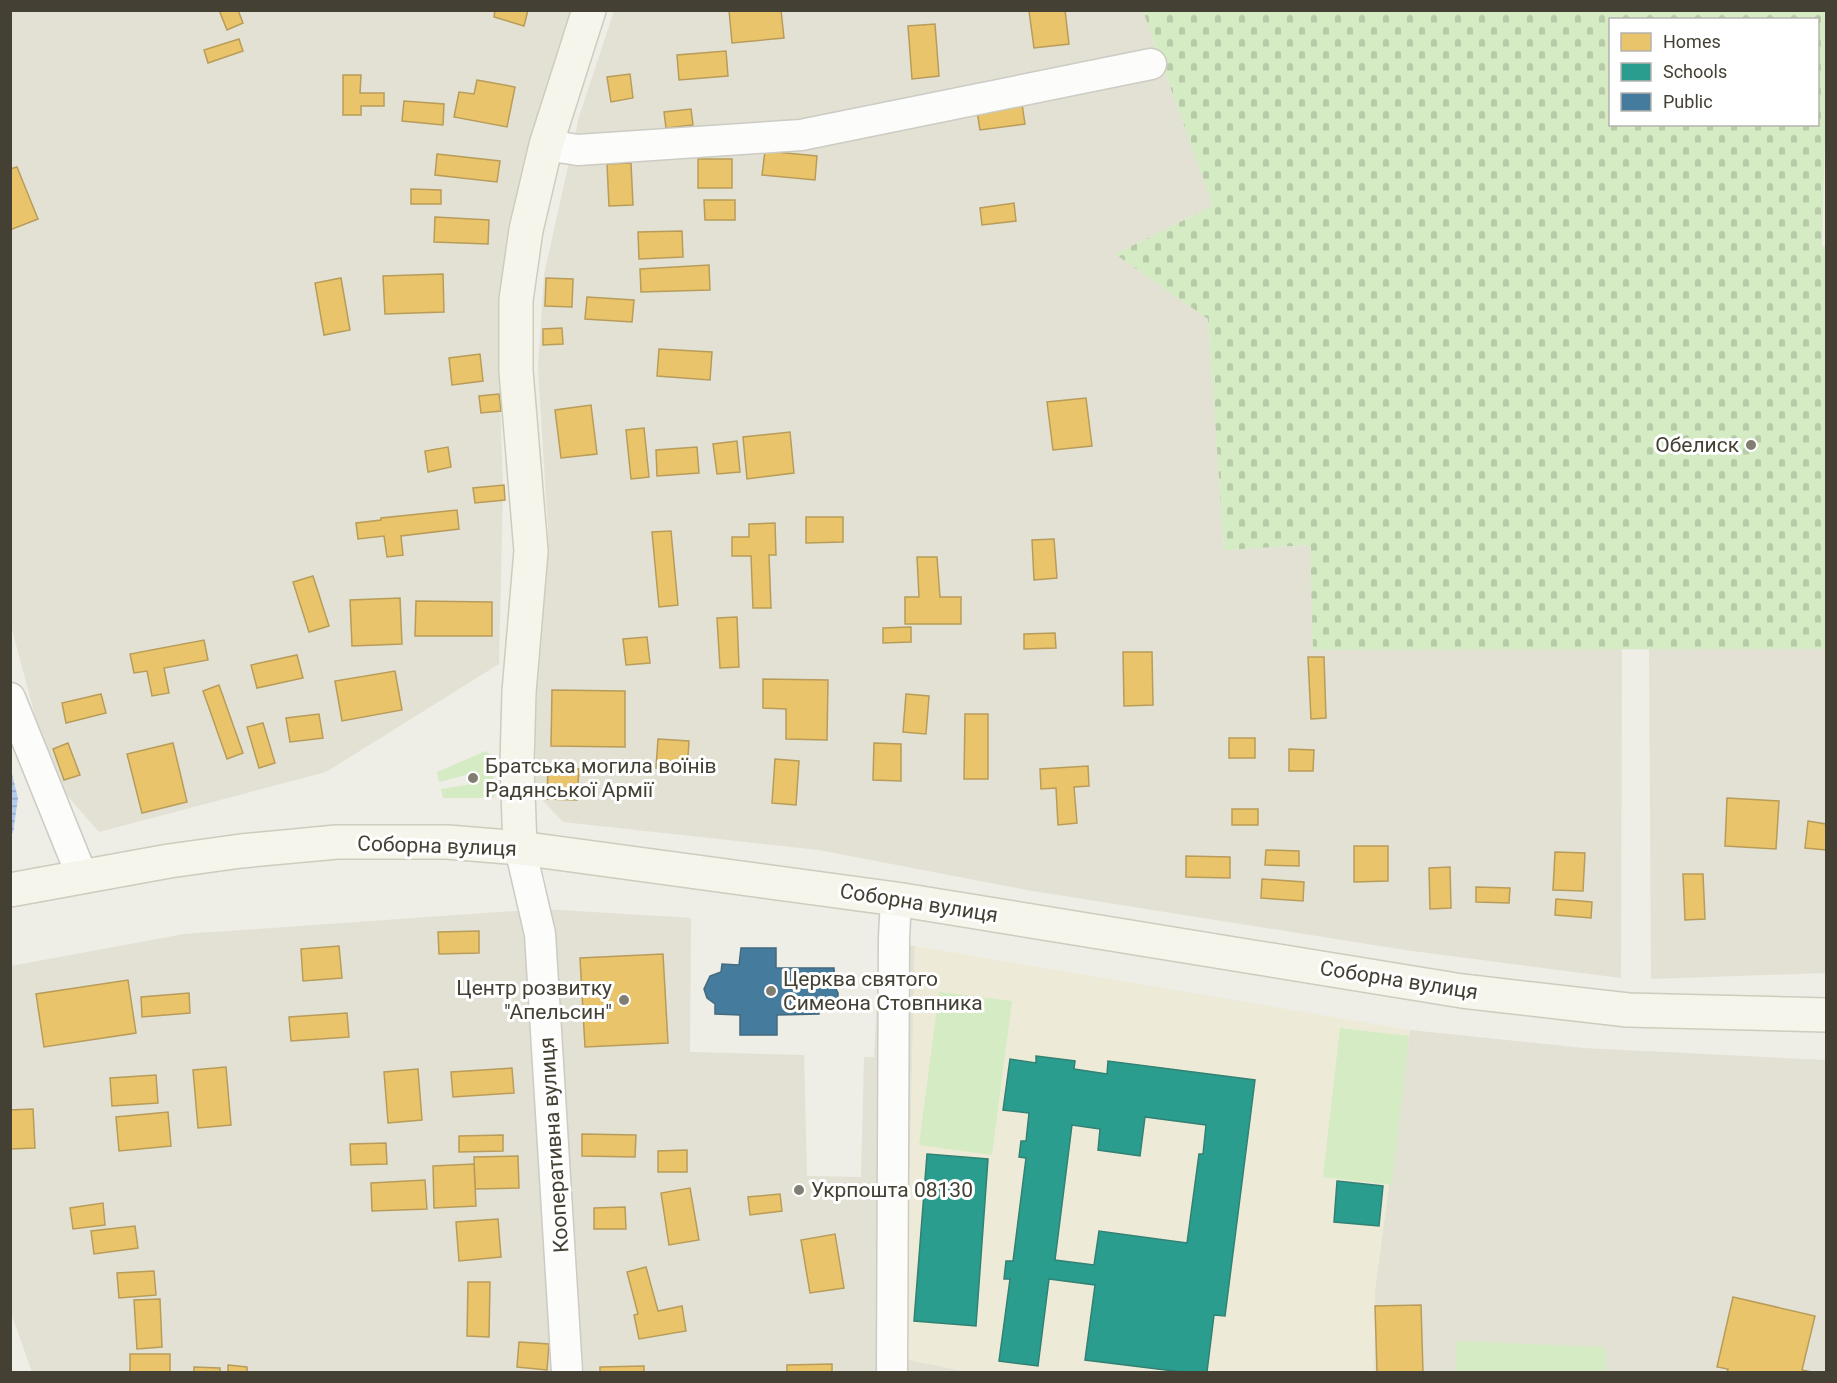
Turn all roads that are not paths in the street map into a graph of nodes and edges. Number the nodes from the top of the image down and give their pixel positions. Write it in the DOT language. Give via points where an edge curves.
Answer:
graph roads {
  1 [pos="589,10"];
  2 [pos="1151,64"];
  3 [pos="546,145"];
  4 [pos="10,698"];
  5 [pos="520,848"];
  6 [pos="82,876"];
  7 [pos="10,890"];
  8 [pos="896,899"];
  9 [pos="1827,1015"];
  10 [pos="567,1372"];
  11 [pos="892,1372"];
  1 -- 3 [label="main road"];
  2 -- 3 [label="street" via="801,135 578,150"];
  3 -- 5 [label="main road" via="526,230 516,300 516,370 531,551 519,692"];
  4 -- 6 [label="street"];
  5 -- 6 [label="main road, Соборна вулиця" via="447,842 337,842 207,855"];
  5 -- 8 [label="main road, Соборна вулиця"];
  5 -- 10 [label="street, Кооперативна вулиця" via="540,934"];
  6 -- 7 [label="main road, Соборна вулиця"];
  8 -- 9 [label="main road, Соборна вулиця" via="1462,991 1628,1010"];
  8 -- 11 [label="street"];
}
